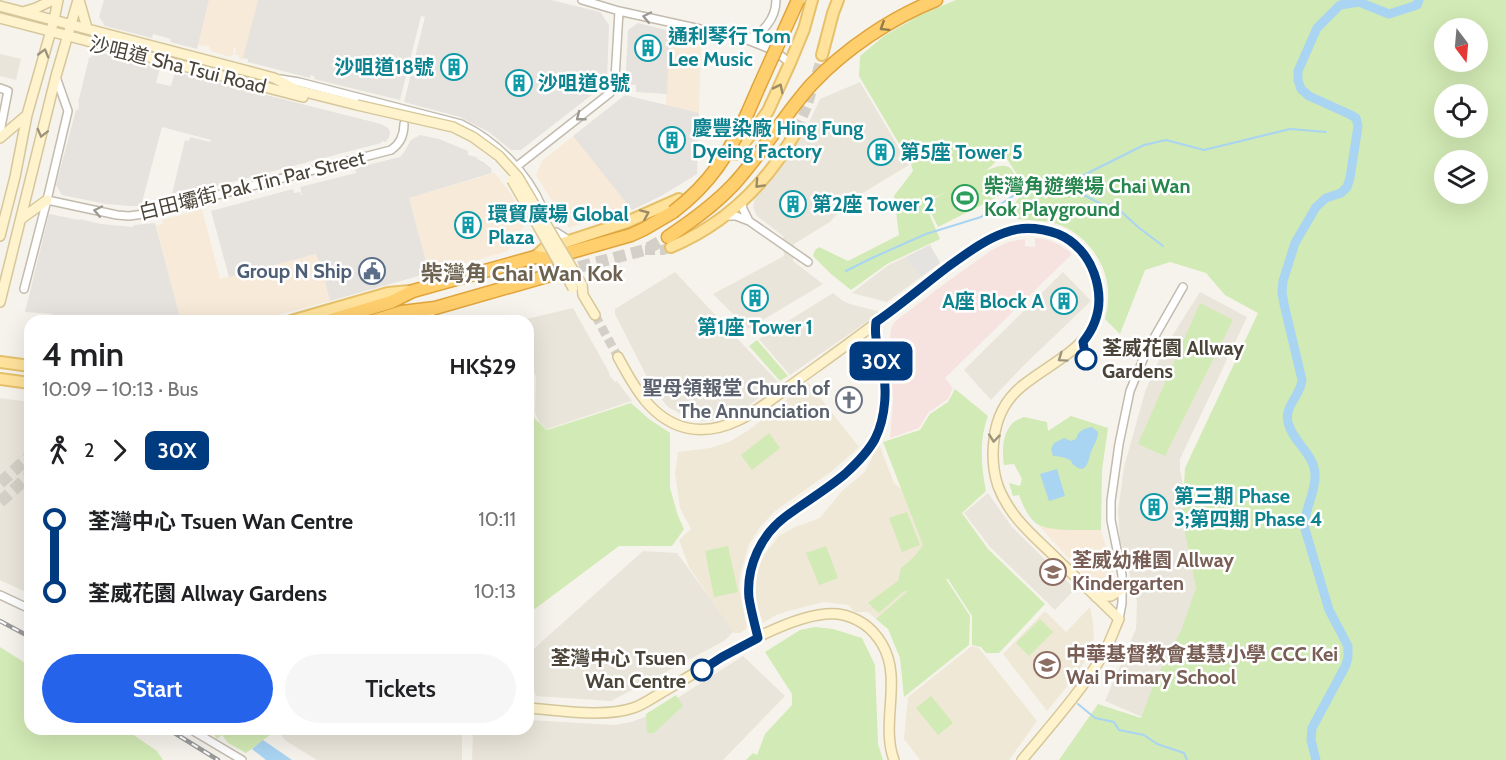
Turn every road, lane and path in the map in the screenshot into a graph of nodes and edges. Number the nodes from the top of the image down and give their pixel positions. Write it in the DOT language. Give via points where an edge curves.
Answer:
graph roads {
  1 [pos="53,0"];
  2 [pos="58,0"];
  3 [pos="79,0"];
  4 [pos="582,0"];
  5 [pos="776,0"];
  6 [pos="798,0"];
  7 [pos="812,0"];
  8 [pos="838,0"];
  9 [pos="936,0"];
  10 [pos="0,6"];
  11 [pos="619,11"];
  12 [pos="36,12"];
  13 [pos="0,18"];
  14 [pos="54,20"];
  15 [pos="70,24"];
  16 [pos="87,28"];
  17 [pos="50,32"];
  18 [pos="68,37"];
  19 [pos="745,39"];
  20 [pos="84,40"];
  21 [pos="64,47"];
  22 [pos="822,55"];
  23 [pos="790,63"];
  24 [pos="56,76"];
  25 [pos="274,78"];
  26 [pos="4,90"];
  27 [pos="297,92"];
  28 [pos="27,115"];
  29 [pos="404,124"];
  30 [pos="797,130"];
  31 [pos="4,132"];
  32 [pos="0,138"];
  33 [pos="735,154"];
  34 [pos="516,166"];
  35 [pos="679,198"];
  36 [pos="47,200"];
  37 [pos="742,202"];
  38 [pos="542,207"];
  39 [pos="725,216"];
  40 [pos="21,219"];
  41 [pos="749,221"];
  42 [pos="556,232"];
  43 [pos="0,236"];
  44 [pos="670,242"];
  45 [pos="567,246"];
  46 [pos="544,254"];
  47 [pos="808,262"];
  48 [pos="561,272"];
  49 [pos="1184,287"];
  50 [pos="24,289"];
  51 [pos="413,291"];
  52 [pos="0,302"];
  53 [pos="435,308"];
  54 [pos="313,315"];
  55 [pos="347,315"];
  56 [pos="392,315"];
  57 [pos="425,315"];
  58 [pos="595,315"];
  59 [pos="876,322"];
  60 [pos="856,338"];
  61 [pos="877,351"];
  62 [pos="618,357"];
  63 [pos="0,362"];
  64 [pos="24,365"];
  65 [pos="0,379"];
  66 [pos="24,382"];
  67 [pos="1123,588"];
  68 [pos="0,595"];
  69 [pos="1096,597"];
  70 [pos="24,606"];
  71 [pos="1119,619"];
  72 [pos="758,638"];
  73 [pos="534,708"];
  74 [pos="200,735"];
  75 [pos="242,760"];
  76 [pos="894,760"];
  77 [pos="1022,760"];
  1 -- 12 [label="street"];
  2 -- 14 [label="street"];
  3 -- 15 [label="street"];
  3 -- 16 [label="street"];
  4 -- 11 [label="street"];
  5 -- 19 [label="street" via="768,24"];
  6 -- 45 [label="highway, bridge" via="730,148 704,184 673,212 631,235"];
  7 -- 23 [label="main road"];
  8 -- 22 [label="main road"];
  9 -- 44 [label="highway, one-way" via="886,25 813,83 733,185"];
  10 -- 12 [label="street"];
  19 -- 11 [label="street, one-way"];
  11 -- 34 [label="street, one-way" via="615,79 610,93"];
  12 -- 14 [label="street, 沙咀道 Sha Tsui Road"];
  13 -- 17 [label="street, 沙咀道 Sha Tsui Road"];
  14 -- 15 [label="street, 沙咀道 Sha Tsui Road"];
  14 -- 17 [label="street"];
  15 -- 16 [label="street, 沙咀道 Sha Tsui Road"];
  15 -- 18 [label="street"];
  16 -- 25 [label="street, 沙咀道 Sha Tsui Road"];
  17 -- 18 [label="street, 沙咀道 Sha Tsui Road"];
  28 -- 17 [label="street, one-way"];
  18 -- 20 [label="street, 沙咀道 Sha Tsui Road"];
  18 -- 21 [label="street"];
  19 -- 23 [label="street" via="775,51"];
  20 -- 21 [label="street"];
  20 -- 27 [label="street, 沙咀道 Sha Tsui Road"];
  21 -- 24 [label="street"];
  33 -- 23 [label="main road, one-way" via="768,111"];
  24 -- 36 [label="street" via="68,111"];
  24 -- 40 [label="street, one-way"];
  25 -- 27 [label="street, 沙咀道 Sha Tsui Road"];
  25 -- 34 [label="street, 沙咀道 Sha Tsui Road" via="453,122 472,130"];
  26 -- 31 [label="street"];
  27 -- 58 [label="street, 沙咀道 Sha Tsui Road, bridge" via="450,132 472,142 513,180"];
  28 -- 31 [label="street"];
  28 -- 43 [label="street"];
  29 -- 36 [label="street, 白田壩街 Pak Tin Par Street, one-way" via="401,139 391,150 144,214 117,215"];
  30 -- 37 [label="main road, one-way" via="775,166"];
  31 -- 32 [label="street"];
  34 -- 38 [label="street, 沙咀道 Sha Tsui Road"];
  45 -- 35 [label="main road, one-way"];
  36 -- 40 [label="street"];
  36 -- 50 [label="street"];
  37 -- 39 [label="main road"];
  37 -- 41 [label="street"];
  39 -- 41 [label="street"];
  39 -- 44 [label="main road" via="706,230"];
  40 -- 52 [label="street"];
  41 -- 47 [label="street"];
  42 -- 45 [label="street"];
  46 -- 51 [label="highway"];
  48 -- 53 [label="highway"];
  49 -- 67 [label="street" via="1147,350 1130,391 1119,444 1111,520"];
  51 -- 54 [label="main road"];
  51 -- 55 [label="highway"];
  53 -- 56 [label="highway"];
  53 -- 57 [label="main road"];
  59 -- 60 [label="street"];
  59 -- 61 [label="street"];
  59 -- 69 [label="street, one-way" via="964,255 1005,232 1041,229 1063,236 1080,250 1094,272 1099,291 1095,322 1083,342 1020,387 1010,399 995,428 993,459 997,482 1013,515"];
  60 -- 61 [label="street" via="869,342"];
  60 -- 62 [label="street" via="752,413 702,430 673,423 651,408"];
  61 -- 72 [label="street" via="885,391 874,439 852,467 783,518 758,548 749,595"];
  63 -- 64 [label="main road"];
  65 -- 66 [label="main road"];
  67 -- 69 [label="street" via="1111,596"];
  67 -- 71 [label="street"];
  68 -- 70 [label="street"];
  69 -- 71 [label="street"];
  71 -- 77 [label="street" via="1084,683"];
  72 -- 73 [label="street" via="630,709 605,712"];
  72 -- 76 [label="street" via="816,616 836,614 862,621 888,657 889,734"];
  74 -- 75 [label="street"];
}
